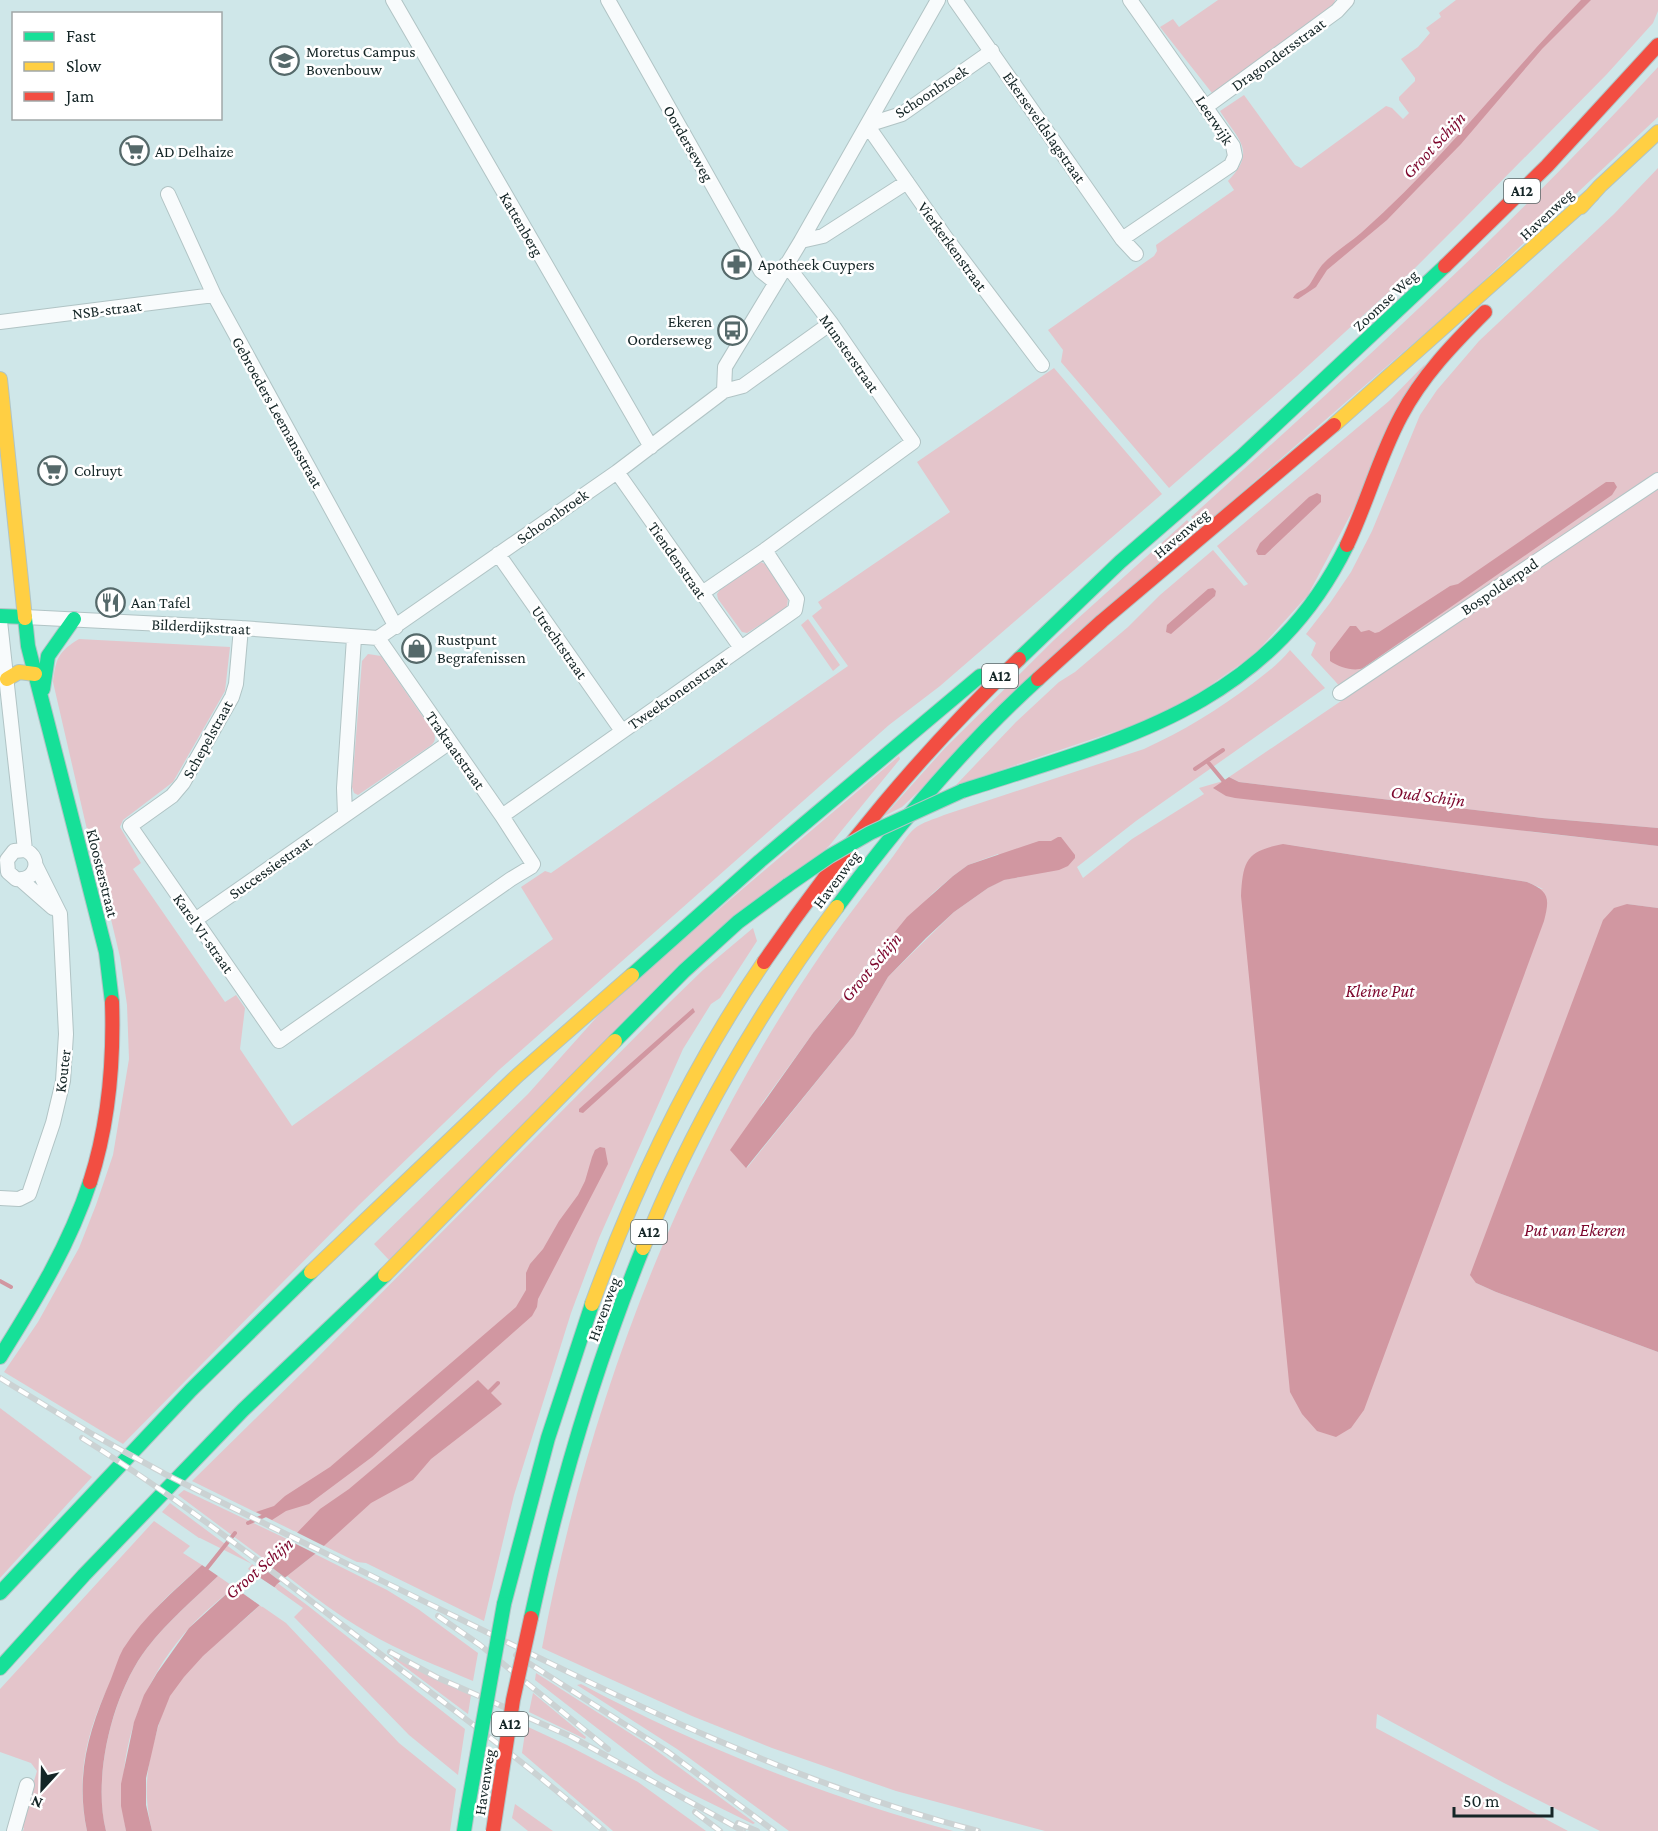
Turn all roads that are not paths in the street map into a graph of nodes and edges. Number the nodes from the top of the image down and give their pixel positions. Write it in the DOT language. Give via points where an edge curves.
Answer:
graph roads {
  1 [pos="393,0"];
  2 [pos="608,0"];
  3 [pos="938,0"];
  4 [pos="954,0"];
  5 [pos="1130,0"];
  6 [pos="1347,0"];
  7 [pos="1658,45"];
  8 [pos="992,51"];
  9 [pos="1207,106"];
  10 [pos="867,125"];
  11 [pos="1658,132"];
  12 [pos="907,182"];
  13 [pos="168,194"];
  14 [pos="1592,195"];
  15 [pos="1122,239"];
  16 [pos="801,240"];
  17 [pos="1136,254"];
  18 [pos="786,264"];
  19 [pos="775,282"];
  20 [pos="1514,284"];
  21 [pos="214,295"];
  22 [pos="1497,300"];
  23 [pos="0,322"];
  24 [pos="831,324"];
  25 [pos="1041,364"];
  26 [pos="0,379"];
  27 [pos="724,391"];
  28 [pos="651,447"];
  29 [pos="616,472"];
  30 [pos="1658,480"];
  31 [pos="765,550"];
  32 [pos="498,554"];
  33 [pos="1118,563"];
  34 [pos="702,593"];
  35 [pos="0,616"];
  36 [pos="25,617"];
  37 [pos="74,619"];
  38 [pos="0,621"];
  39 [pos="396,627"];
  40 [pos="241,628"];
  41 [pos="354,638"];
  42 [pos="378,638"];
  43 [pos="741,648"];
  44 [pos="1003,656"];
  45 [pos="987,670"];
  46 [pos="35,674"];
  47 [pos="7,679"];
  48 [pos="1340,693"];
  49 [pos="41,700"];
  50 [pos="622,731"];
  51 [pos="450,742"];
  52 [pos="345,814"];
  53 [pos="502,816"];
  54 [pos="130,826"];
  55 [pos="25,850"];
  56 [pos="36,866"];
  57 [pos="3,868"];
  58 [pos="21,880"];
  59 [pos="60,914"];
  60 [pos="195,920"];
  61 [pos="279,1041"];
  62 [pos="0,1198"];
  63 [pos="3,1352"];
  64 [pos="0,1593"];
  65 [pos="0,1668"];
  66 [pos="27,1785"];
  67 [pos="14,1831"];
  68 [pos="464,1831"];
  69 [pos="493,1831"];
  1 -- 28 [label="street, Kattenberg"];
  2 -- 19 [label="street, Oorderseweg" via="761,271"];
  3 -- 10 [label="street, Schoonbroek"];
  4 -- 8 [label="street, Ekerseveldslagstraat"];
  5 -- 9 [label="street, Leerwijk"];
  6 -- 9 [label="street, Dragondersstraat"];
  7 -- 33 [label="main road, Zoomse Weg / A12" via="1568,144 1432,279 1225,471"];
  8 -- 10 [label="street, Schoonbroek" via="902,114"];
  8 -- 15 [label="street, Ekerseveldslagstraat"];
  9 -- 15 [label="street, Leerwijk" via="1233,146 1235,156 1231,165"];
  10 -- 12 [label="street, Vierkerkenstraat"];
  10 -- 16 [label="street, Schoonbroek"];
  11 -- 14 [label="main road, A12"];
  12 -- 16 [label="street" via="823,236"];
  12 -- 25 [label="street, Vierkerkenstraat"];
  13 -- 21 [label="street, Gebroeders Leemansstraat"];
  14 -- 20 [label="main road"];
  14 -- 69 [label="main road, Havenweg / A12, bridge" via="1369,396 1122,604 1034,684 956,761 882,846 794,965 728,1074 650,1228 589,1398 531,1618 513,1700"];
  15 -- 17 [label="street, Ekerseveldslagstraat"];
  16 -- 18 [label="street, Schoonbroek"];
  18 -- 19 [label="street, Schoonbroek"];
  18 -- 24 [label="street, Munsterstraat"];
  19 -- 27 [label="street, Schoonbroek" via="725,367"];
  21 -- 23 [label="street, NSB-straat"];
  21 -- 39 [label="street, Gebroeders Leemansstraat"];
  22 -- 65 [label="main road, bridge" via="1432,367 1400,418 1356,526 1329,580 1253,667 1155,726 962,792 870,833 830,856 738,922 684,971 376,1284 243,1410"];
  24 -- 27 [label="street, Schoonbroek" via="743,387"];
  24 -- 31 [label="street, Munsterstraat" via="913,442"];
  26 -- 36 [label="main road, Kloosterstraat"];
  27 -- 28 [label="street, Schoonbroek"];
  28 -- 29 [label="street, Schoonbroek"];
  29 -- 32 [label="street, Schoonbroek"];
  29 -- 34 [label="street, Tiendenstraat"];
  30 -- 48 [label="street, Bospolderpad"];
  31 -- 34 [label="street"];
  31 -- 43 [label="street, Tweekronenstraat" via="798,604 790,615"];
  32 -- 39 [label="street, Schoonbroek"];
  32 -- 50 [label="street, Utrechtstraat"];
  33 -- 44 [label="main road" via="1074,593"];
  33 -- 68 [label="main road, Havenweg / A12, bridge" via="982,693 902,780 816,885 706,1056 647,1168 602,1276 549,1432 504,1604"];
  34 -- 43 [label="street, Tiendenstraat"];
  35 -- 36 [label="main road"];
  36 -- 37 [label="street, Bilderdijkstraat"];
  36 -- 46 [label="main road, Kloosterstraat"];
  37 -- 40 [label="street, Bilderdijkstraat"];
  37 -- 49 [label="main road" via="48,656"];
  38 -- 47 [label="street"];
  39 -- 42 [label="street, Schoonbroek"];
  40 -- 41 [label="street, Bilderdijkstraat"];
  40 -- 54 [label="street, Schepelstraat" via="236,684 216,726 172,796"];
  41 -- 42 [label="street, Bilderdijkstraat"];
  41 -- 52 [label="street"];
  42 -- 51 [label="street, Traktaatstraat"];
  43 -- 50 [label="street, Tweekronenstraat"];
  45 -- 64 [label="main road" via="760,861 518,1075 216,1366"];
  46 -- 47 [label="main road" via="19,672"];
  46 -- 49 [label="main road, Kloosterstraat"];
  47 -- 55 [label="street"];
  49 -- 63 [label="main road, Kloosterstraat" via="105,952 113,1009 112,1081 101,1146 81,1208 48,1278"];
  50 -- 53 [label="street, Tweekronenstraat"];
  51 -- 52 [label="street, Successiestraat"];
  51 -- 53 [label="street, Traktaatstraat"];
  52 -- 60 [label="street, Successiestraat"];
  53 -- 61 [label="street, Traktaatstraat" via="533,864 531,867"];
  54 -- 60 [label="street, Karel VI-straat"];
  55 -- 56 [label="street" via="33,856"];
  55 -- 57 [label="street" via="11,854"];
  56 -- 58 [label="street" via="31,876"];
  56 -- 59 [label="street, Kouter"];
  57 -- 58 [label="street"];
  58 -- 59 [label="street"];
  59 -- 62 [label="street, Kouter" via="66,1034 63,1081 29,1194 19,1199"];
  60 -- 61 [label="street, Karel VI-straat"];
  66 -- 67 [label="street"];
}
